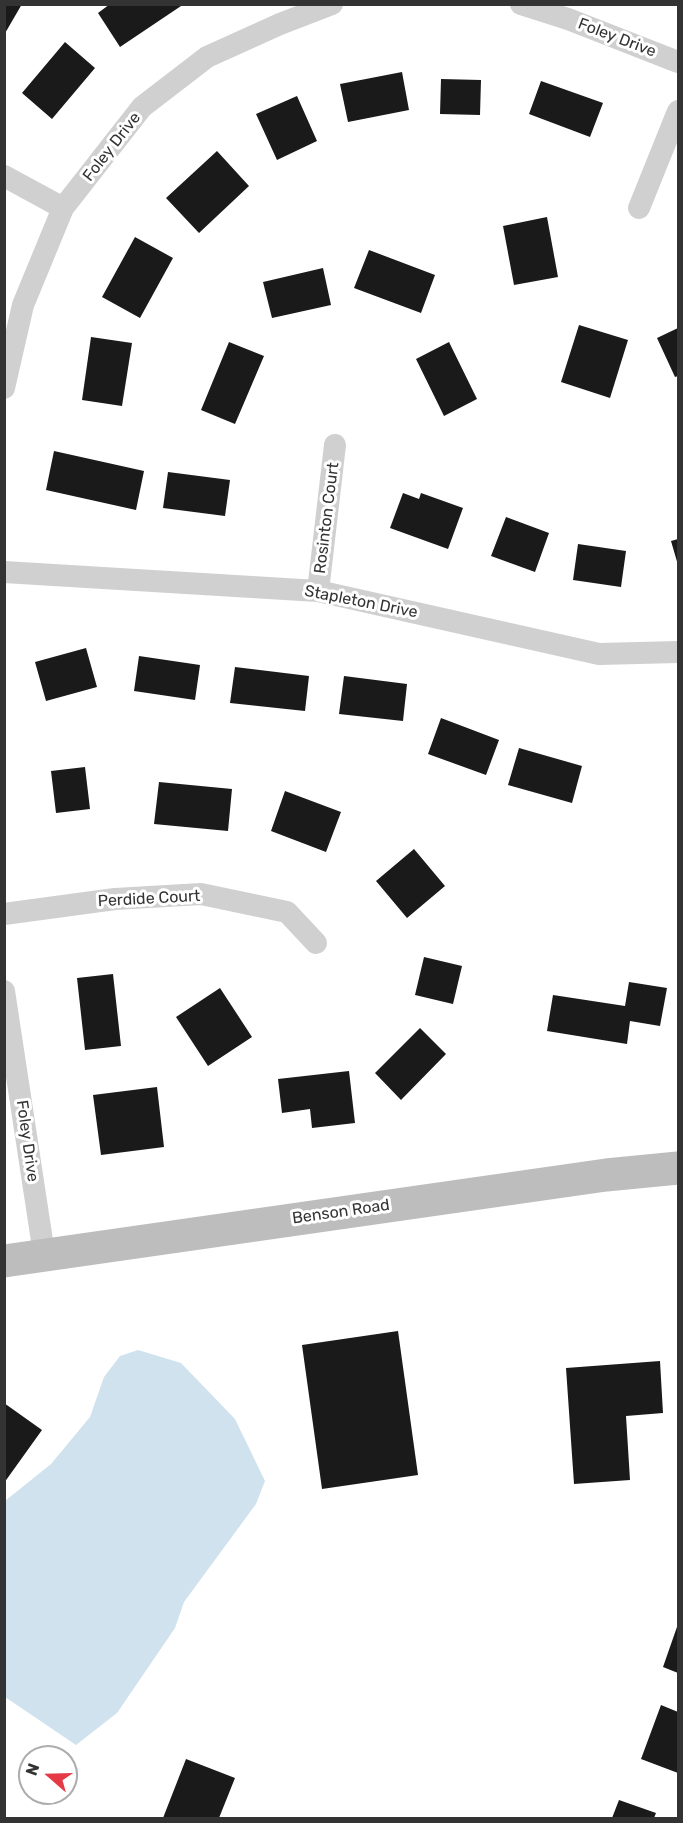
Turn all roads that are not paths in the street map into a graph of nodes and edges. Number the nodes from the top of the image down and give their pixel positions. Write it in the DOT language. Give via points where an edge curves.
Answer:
graph roads {
  1 [pos="332,4"];
  2 [pos="521,4"];
  3 [pos="277,14"];
  4 [pos="678,62"];
  5 [pos="678,111"];
  6 [pos="4,176"];
  7 [pos="63,208"];
  8 [pos="639,208"];
  9 [pos="4,388"];
  10 [pos="335,445"];
  11 [pos="4,572"];
  12 [pos="318,591"];
  13 [pos="678,652"];
  14 [pos="4,914"];
  15 [pos="316,943"];
  16 [pos="4,992"];
  17 [pos="678,1168"];
  18 [pos="44,1254"];
  19 [pos="4,1261"];
  1 -- 3 [label="street, Foley Drive"];
  2 -- 4 [label="street, Foley Drive"];
  3 -- 7 [label="street, Foley Drive" via="207,57 142,108"];
  5 -- 8 [label="street"];
  6 -- 7 [label="street"];
  7 -- 9 [label="street, Foley Drive" via="23,305"];
  10 -- 12 [label="street, Rosinton Court"];
  11 -- 12 [label="street, Stapleton Drive"];
  12 -- 13 [label="street, Stapleton Drive" via="599,654"];
  14 -- 15 [label="street, Perdide Court" via="115,899 201,894 287,912"];
  16 -- 18 [label="street, Foley Drive"];
  17 -- 18 [label="main road, Benson Road"];
  18 -- 19 [label="main road, Benson Road"];
}
